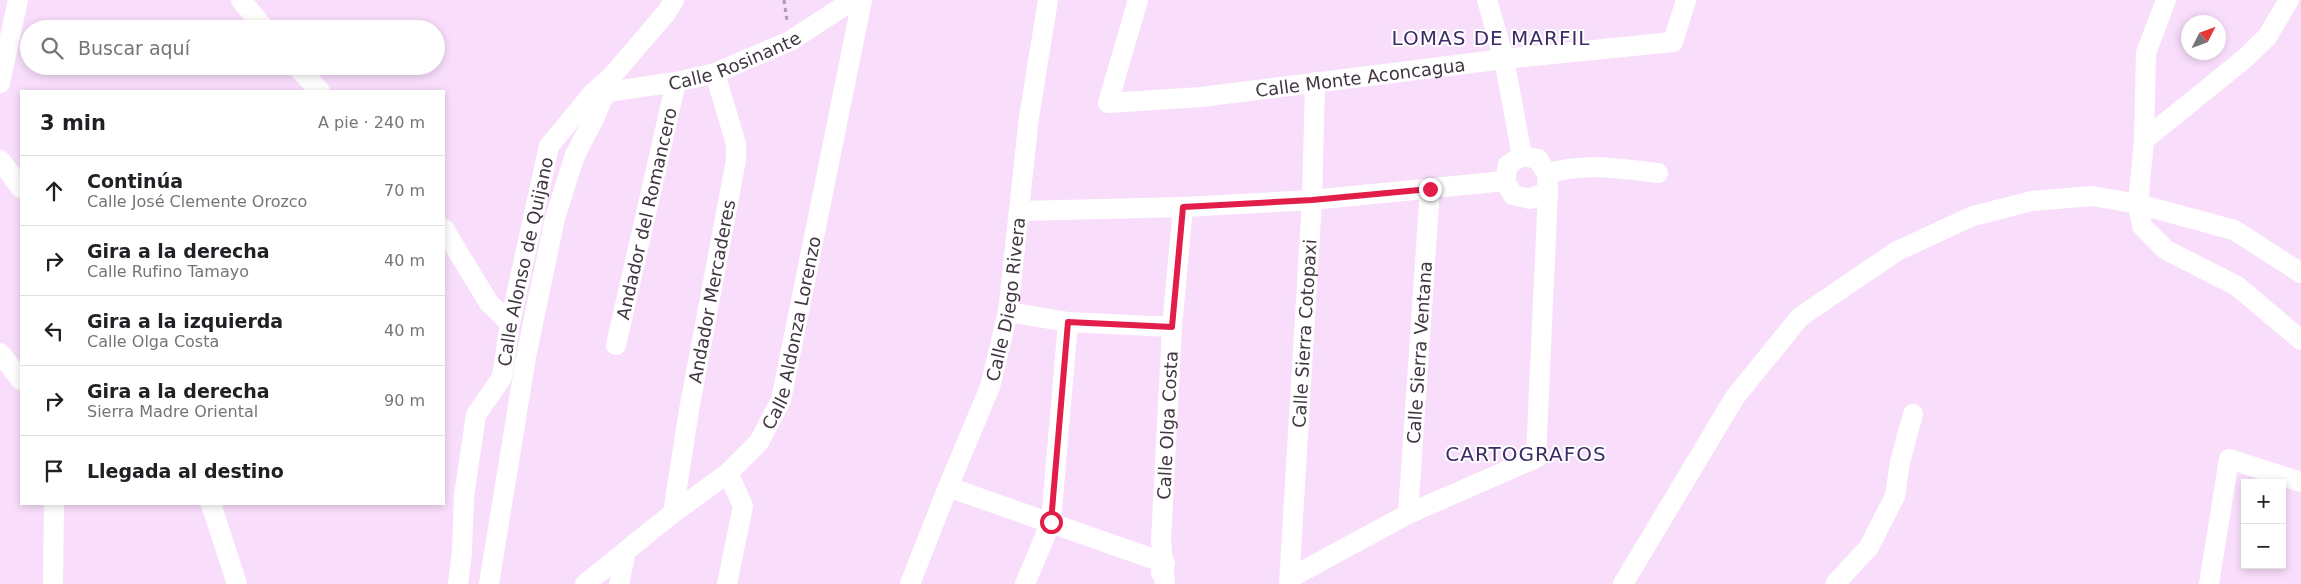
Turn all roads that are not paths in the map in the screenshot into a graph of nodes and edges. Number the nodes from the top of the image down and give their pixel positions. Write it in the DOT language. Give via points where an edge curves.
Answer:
graph roads {
  1 [pos="18,0"];
  2 [pos="241,0"];
  3 [pos="674,0"];
  4 [pos="853,0"];
  5 [pos="862,0"];
  6 [pos="1048,0"];
  7 [pos="1138,0"];
  8 [pos="1487,0"];
  9 [pos="1686,0"];
  10 [pos="2166,0"];
  11 [pos="2289,0"];
  12 [pos="258,20"];
  13 [pos="1504,59"];
  14 [pos="715,73"];
  15 [pos="676,82"];
  16 [pos="1315,82"];
  17 [pos="0,83"];
  18 [pos="603,88"];
  19 [pos="2144,140"];
  20 [pos="1522,156"];
  21 [pos="0,160"];
  22 [pos="1658,173"];
  23 [pos="1504,181"];
  24 [pos="1548,182"];
  25 [pos="20,187"];
  26 [pos="1430,189"];
  27 [pos="1312,200"];
  28 [pos="2138,204"];
  29 [pos="1183,207"];
  30 [pos="1020,211"];
  31 [pos="445,230"];
  32 [pos="2301,273"];
  33 [pos="1008,312"];
  34 [pos="1068,322"];
  35 [pos="510,323"];
  36 [pos="1172,327"];
  37 [pos="2301,340"];
  38 [pos="616,345"];
  39 [pos="0,352"];
  40 [pos="506,354"];
  41 [pos="526,357"];
  42 [pos="20,379"];
  43 [pos="1913,414"];
  44 [pos="728,473"];
  45 [pos="2301,482"];
  46 [pos="948,487"];
  47 [pos="54,505"];
  48 [pos="212,505"];
  49 [pos="673,513"];
  50 [pos="1408,514"];
  51 [pos="1051,522"];
  52 [pos="626,551"];
  53 [pos="1165,564"];
  54 [pos="1290,581"];
  55 [pos="53,584"];
  56 [pos="237,584"];
  57 [pos="458,584"];
  58 [pos="489,584"];
  59 [pos="585,584"];
  60 [pos="620,584"];
  61 [pos="727,584"];
  62 [pos="910,584"];
  63 [pos="1025,584"];
  64 [pos="1156,584"];
  65 [pos="1166,584"];
  66 [pos="1623,584"];
  67 [pos="1835,584"];
  68 [pos="2210,584"];
  1 -- 17 [label="street"];
  2 -- 12 [label="street"];
  3 -- 18 [label="street, Calle Alonso de Quijano"];
  4 -- 14 [label="street, Calle Rosinante" via="790,41"];
  5 -- 44 [label="street, Calle Aldonza Lorenzo" via="781,400 759,442"];
  6 -- 30 [label="street, Calle Diego Rivera" via="1029,117"];
  7 -- 16 [label="street, Calle Monte Aconcagua" via="1108,103 1202,97"];
  8 -- 13 [label="street"];
  9 -- 13 [label="street, Calle Monte Aconcagua" via="1673,42"];
  10 -- 19 [label="street" via="2146,54"];
  11 -- 19 [label="street" via="2267,37"];
  13 -- 16 [label="street, Calle Monte Aconcagua"];
  13 -- 20 [label="street"];
  14 -- 15 [label="street, Calle Rosinante"];
  14 -- 49 [label="street, Andador Mercaderes" via="736,144 736,160 688,410"];
  15 -- 18 [label="street, Calle Rosinante"];
  15 -- 38 [label="street, Andador del Romancero"];
  16 -- 27 [label="street, Calle Sierra Cotopaxi"];
  18 -- 35 [label="street, Calle Alonso de Quijano" via="549,146"];
  18 -- 41 [label="street, Calle Alonso de Quijano" via="575,155 555,218"];
  19 -- 28 [label="street"];
  20 -- 23 [label="street" via="1508,165"];
  20 -- 24 [label="street" via="1538,159"];
  21 -- 25 [label="street"];
  22 -- 24 [label="street" via="1564,168"];
  23 -- 24 [label="street" via="1514,195 1530,199"];
  23 -- 26 [label="street"];
  24 -- 50 [label="street" via="1536,458"];
  26 -- 27 [label="street"];
  26 -- 50 [label="street, Calle Sierra Ventana"];
  27 -- 29 [label="street"];
  27 -- 54 [label="street, Calle Sierra Cotopaxi"];
  28 -- 32 [label="street" via="2234,230"];
  28 -- 37 [label="street" via="2142,226 2166,250 2237,286"];
  28 -- 66 [label="street" via="2092,196 2032,201 1973,216 1897,251 1800,317 1735,396"];
  29 -- 30 [label="street"];
  29 -- 36 [label="street, Calle Olga Costa"];
  30 -- 33 [label="street, Calle Diego Rivera"];
  31 -- 35 [label="street" via="489,303"];
  33 -- 34 [label="street"];
  33 -- 46 [label="street, Calle Diego Rivera" via="990,388"];
  34 -- 36 [label="street"];
  34 -- 51 [label="street"];
  35 -- 40 [label="street, Calle Alonso de Quijano"];
  36 -- 53 [label="street, Calle Olga Costa" via="1161,541"];
  39 -- 42 [label="street"];
  40 -- 41 [label="street"];
  40 -- 57 [label="street, Calle Alonso de Quijano" via="502,377 476,414 464,496"];
  41 -- 58 [label="street, Calle Alonso de Quijano"];
  43 -- 67 [label="street" via="1895,496 1869,547"];
  44 -- 49 [label="street, Calle Aldonza Lorenzo"];
  44 -- 61 [label="street" via="743,506"];
  45 -- 68 [label="street" via="2229,460"];
  46 -- 51 [label="street"];
  46 -- 62 [label="street, Calle Diego Rivera"];
  47 -- 55 [label="street"];
  48 -- 56 [label="street"];
  49 -- 52 [label="street, Calle Aldonza Lorenzo"];
  50 -- 54 [label="street"];
  51 -- 53 [label="street"];
  51 -- 63 [label="street"];
  52 -- 59 [label="street, Calle Aldonza Lorenzo"];
  52 -- 60 [label="street"];
  53 -- 64 [label="street"];
  53 -- 65 [label="street, Calle Olga Costa"];
}
